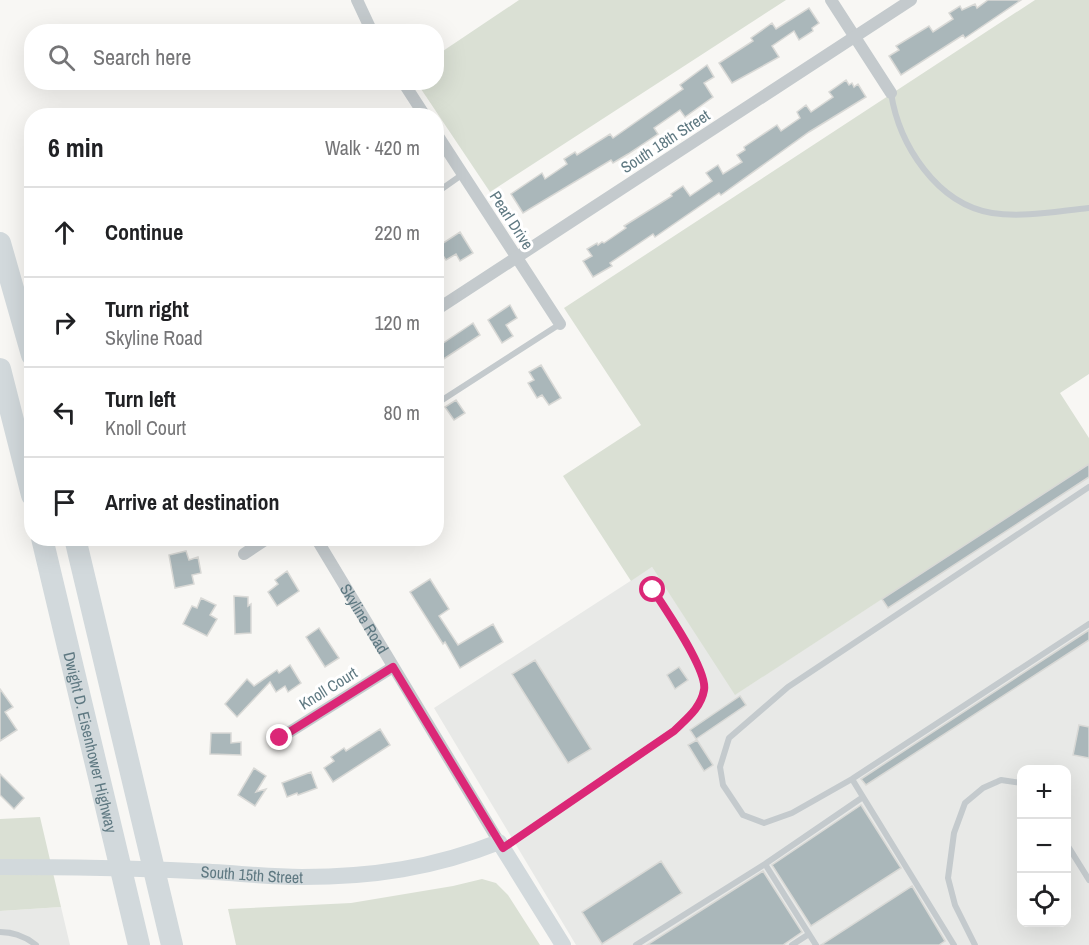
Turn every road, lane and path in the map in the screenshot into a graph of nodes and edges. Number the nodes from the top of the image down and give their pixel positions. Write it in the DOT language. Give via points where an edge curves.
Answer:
graph roads {
  1 [pos="357,0"];
  2 [pos="831,0"];
  3 [pos="911,0"];
  4 [pos="368,24"];
  5 [pos="855,37"];
  6 [pos="408,90"];
  7 [pos="891,93"];
  8 [pos="420,108"];
  9 [pos="444,145"];
  10 [pos="463,174"];
  11 [pos="444,187"];
  12 [pos="1089,208"];
  13 [pos="0,243"];
  14 [pos="517,257"];
  15 [pos="444,305"];
  16 [pos="560,324"];
  17 [pos="24,328"];
  18 [pos="0,369"];
  19 [pos="444,399"];
  20 [pos="24,464"];
  21 [pos="1089,487"];
  22 [pos="44,546"];
  23 [pos="77,546"];
  24 [pos="256,546"];
  25 [pos="321,546"];
  26 [pos="244,554"];
  27 [pos="649,584"];
  28 [pos="1089,624"];
  29 [pos="393,667"];
  30 [pos="280,738"];
  31 [pos="852,779"];
  32 [pos="1017,782"];
  33 [pos="863,797"];
  34 [pos="501,845"];
  35 [pos="1071,851"];
  36 [pos="765,864"];
  37 [pos="0,867"];
  38 [pos="1089,880"];
  39 [pos="0,933"];
  40 [pos="809,934"];
  41 [pos="36,945"];
  42 [pos="139,945"];
  43 [pos="172,945"];
  44 [pos="563,945"];
  45 [pos="636,945"];
  46 [pos="792,945"];
  47 [pos="816,945"];
  48 [pos="954,945"];
  49 [pos="975,945"];
  1 -- 4 [label="street"];
  2 -- 5 [label="street"];
  3 -- 5 [label="street, South 18th Street"];
  5 -- 7 [label="street"];
  5 -- 14 [label="street, South 18th Street"];
  6 -- 8 [label="street"];
  7 -- 12 [label="lane" via="894,111 915,156 945,192 967,206 1010,215"];
  9 -- 10 [label="street, Pearl Drive"];
  10 -- 11 [label="lane"];
  10 -- 14 [label="street, Pearl Drive"];
  13 -- 17 [label="highway"];
  14 -- 15 [label="street, South 18th Street"];
  14 -- 16 [label="street, Pearl Drive"];
  16 -- 19 [label="lane"];
  18 -- 20 [label="highway"];
  21 -- 31 [label="lane" via="788,687 729,738 720,767 723,784 743,815 764,823 792,813"];
  22 -- 42 [label="highway, Dwight D. Eisenhower Highway"];
  23 -- 43 [label="highway, Dwight D. Eisenhower Highway"];
  24 -- 26 [label="street"];
  25 -- 29 [label="street, Skyline Road"];
  27 -- 34 [label="lane" via="703,676 705,689 697,708 674,731"];
  28 -- 31 [label="lane"];
  29 -- 30 [label="street, Knoll Court"];
  29 -- 34 [label="street, Skyline Road"];
  31 -- 33 [label="lane"];
  32 -- 49 [label="lane" via="1001,780 965,803 954,833 948,878 955,905"];
  33 -- 36 [label="lane"];
  33 -- 48 [label="lane"];
  34 -- 37 [label="main road, South 15th Street" via="384,873 302,877"];
  34 -- 44 [label="main road, Skyline Road"];
  35 -- 38 [label="lane"];
  36 -- 40 [label="lane"];
  36 -- 45 [label="lane"];
  39 -- 41 [label="lane" via="8,932"];
  40 -- 46 [label="lane"];
  40 -- 47 [label="lane"];
}
